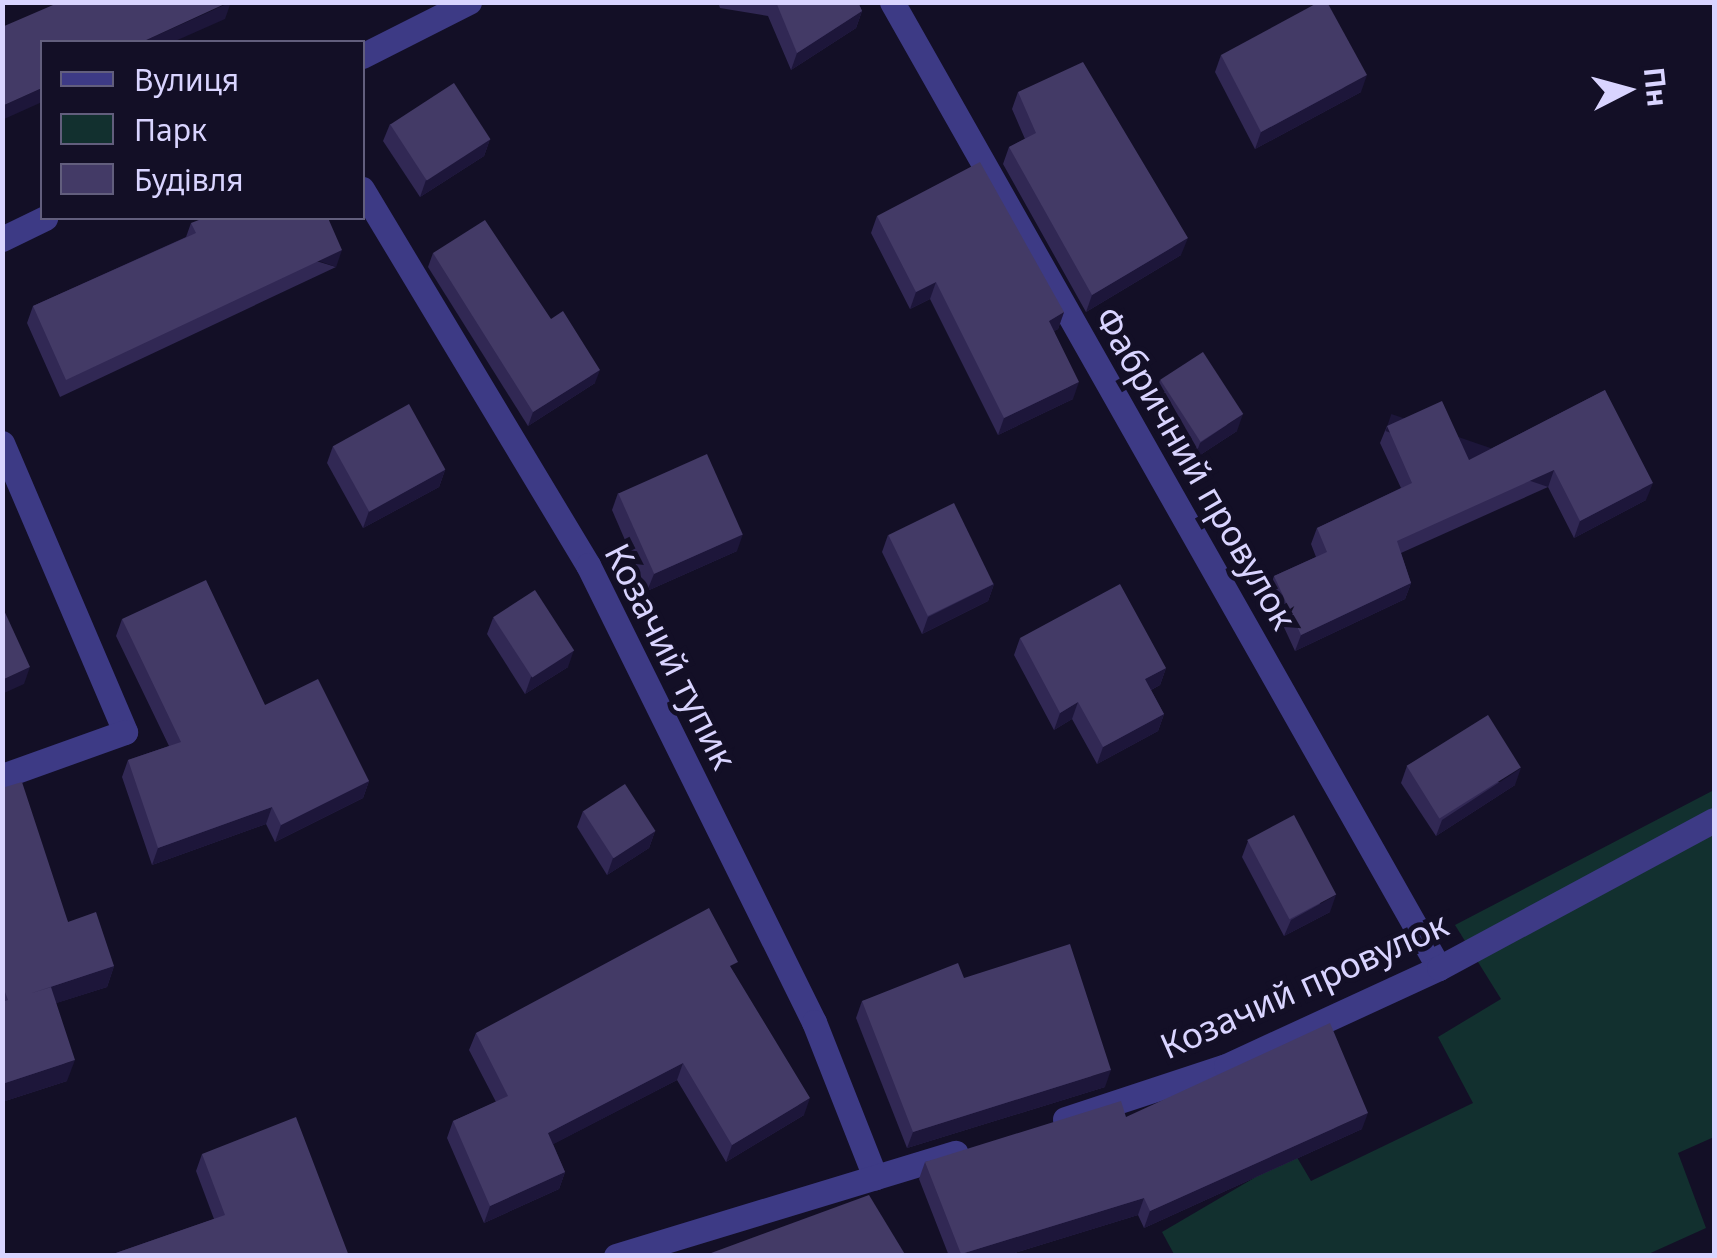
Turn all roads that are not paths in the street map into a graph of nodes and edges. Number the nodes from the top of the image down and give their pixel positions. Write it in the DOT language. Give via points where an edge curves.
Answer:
graph roads {
  1 [pos="469,2"];
  2 [pos="892,2"];
  3 [pos="365,54"];
  4 [pos="365,194"];
  5 [pos="41,220"];
  6 [pos="2,239"];
  7 [pos="2,443"];
  8 [pos="2,776"];
  9 [pos="1714,820"];
  10 [pos="1439,968"];
  11 [pos="1042,1126"];
  12 [pos="987,1144"];
  13 [pos="875,1176"];
  14 [pos="616,1256"];
  1 -- 3 [label="street"];
  2 -- 10 [label="street, Фабричний провулок"];
  4 -- 13 [label="street, Козачий тупик" via="588,565 814,1022"];
  5 -- 6 [label="street"];
  7 -- 8 [label="street" via="125,732"];
  9 -- 10 [label="street, Козачий провулок"];
  10 -- 11 [label="street, Козачий провулок" via="1226,1066"];
  12 -- 13 [label="street"];
  13 -- 14 [label="street"];
}
